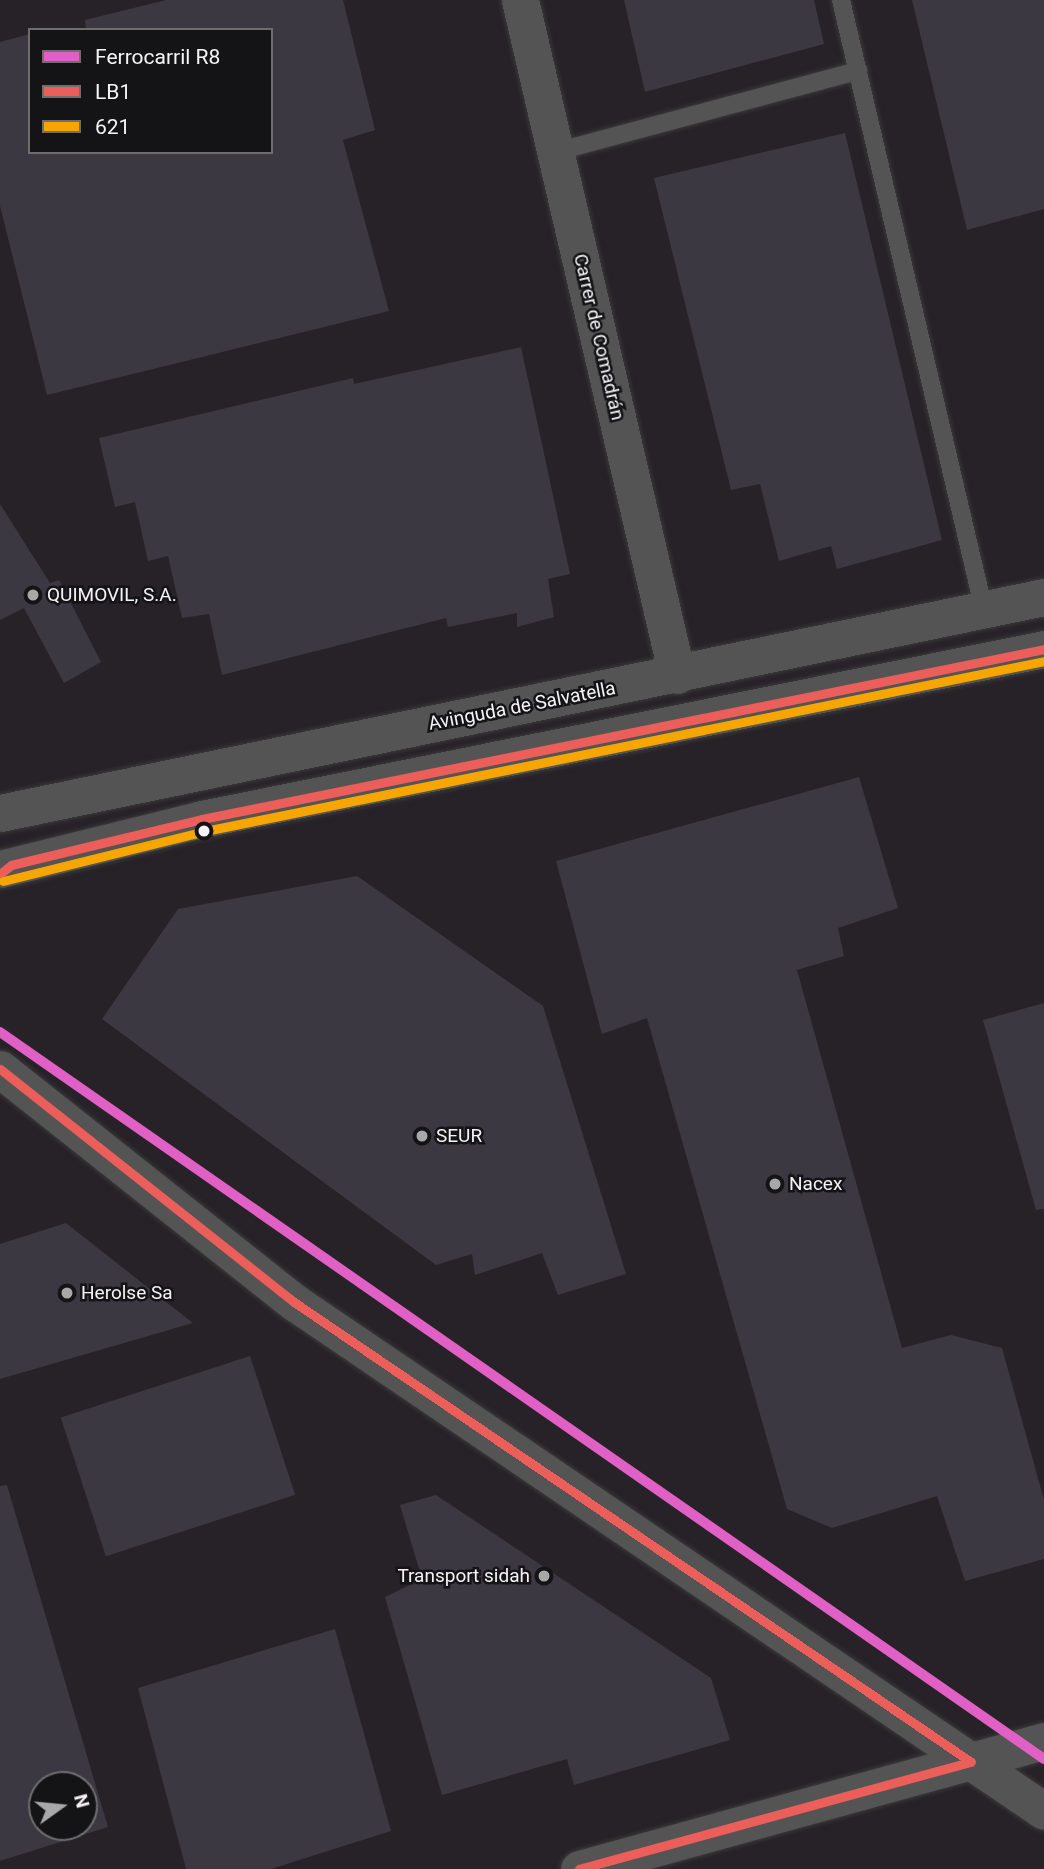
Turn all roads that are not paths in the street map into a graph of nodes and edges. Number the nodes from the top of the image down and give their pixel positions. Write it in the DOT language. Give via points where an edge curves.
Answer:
graph roads {
  1 [pos="520,0"];
  2 [pos="841,0"];
  3 [pos="858,71"];
  4 [pos="555,152"];
  5 [pos="1044,597"];
  6 [pos="984,610"];
  7 [pos="1044,649"];
  8 [pos="677,675"];
  9 [pos="0,813"];
  10 [pos="4,869"];
  11 [pos="0,1069"];
  12 [pos="1044,1741"];
  13 [pos="971,1762"];
  14 [pos="1044,1811"];
  15 [pos="579,1869"];
  1 -- 4 [label="street, Carrer de Comadrán"];
  2 -- 3 [label="lane"];
  3 -- 4 [label="lane"];
  3 -- 6 [label="lane"];
  4 -- 8 [label="street, Carrer de Comadrán"];
  5 -- 6 [label="street, Avinguda de Salvatella"];
  6 -- 8 [label="street, Avinguda de Salvatella"];
  7 -- 10 [label="street" via="202,819"];
  8 -- 9 [label="street, Avinguda de Salvatella"];
  11 -- 13 [label="street" via="293,1302"];
  12 -- 13 [label="street"];
  13 -- 14 [label="street"];
  13 -- 15 [label="street"];
}
